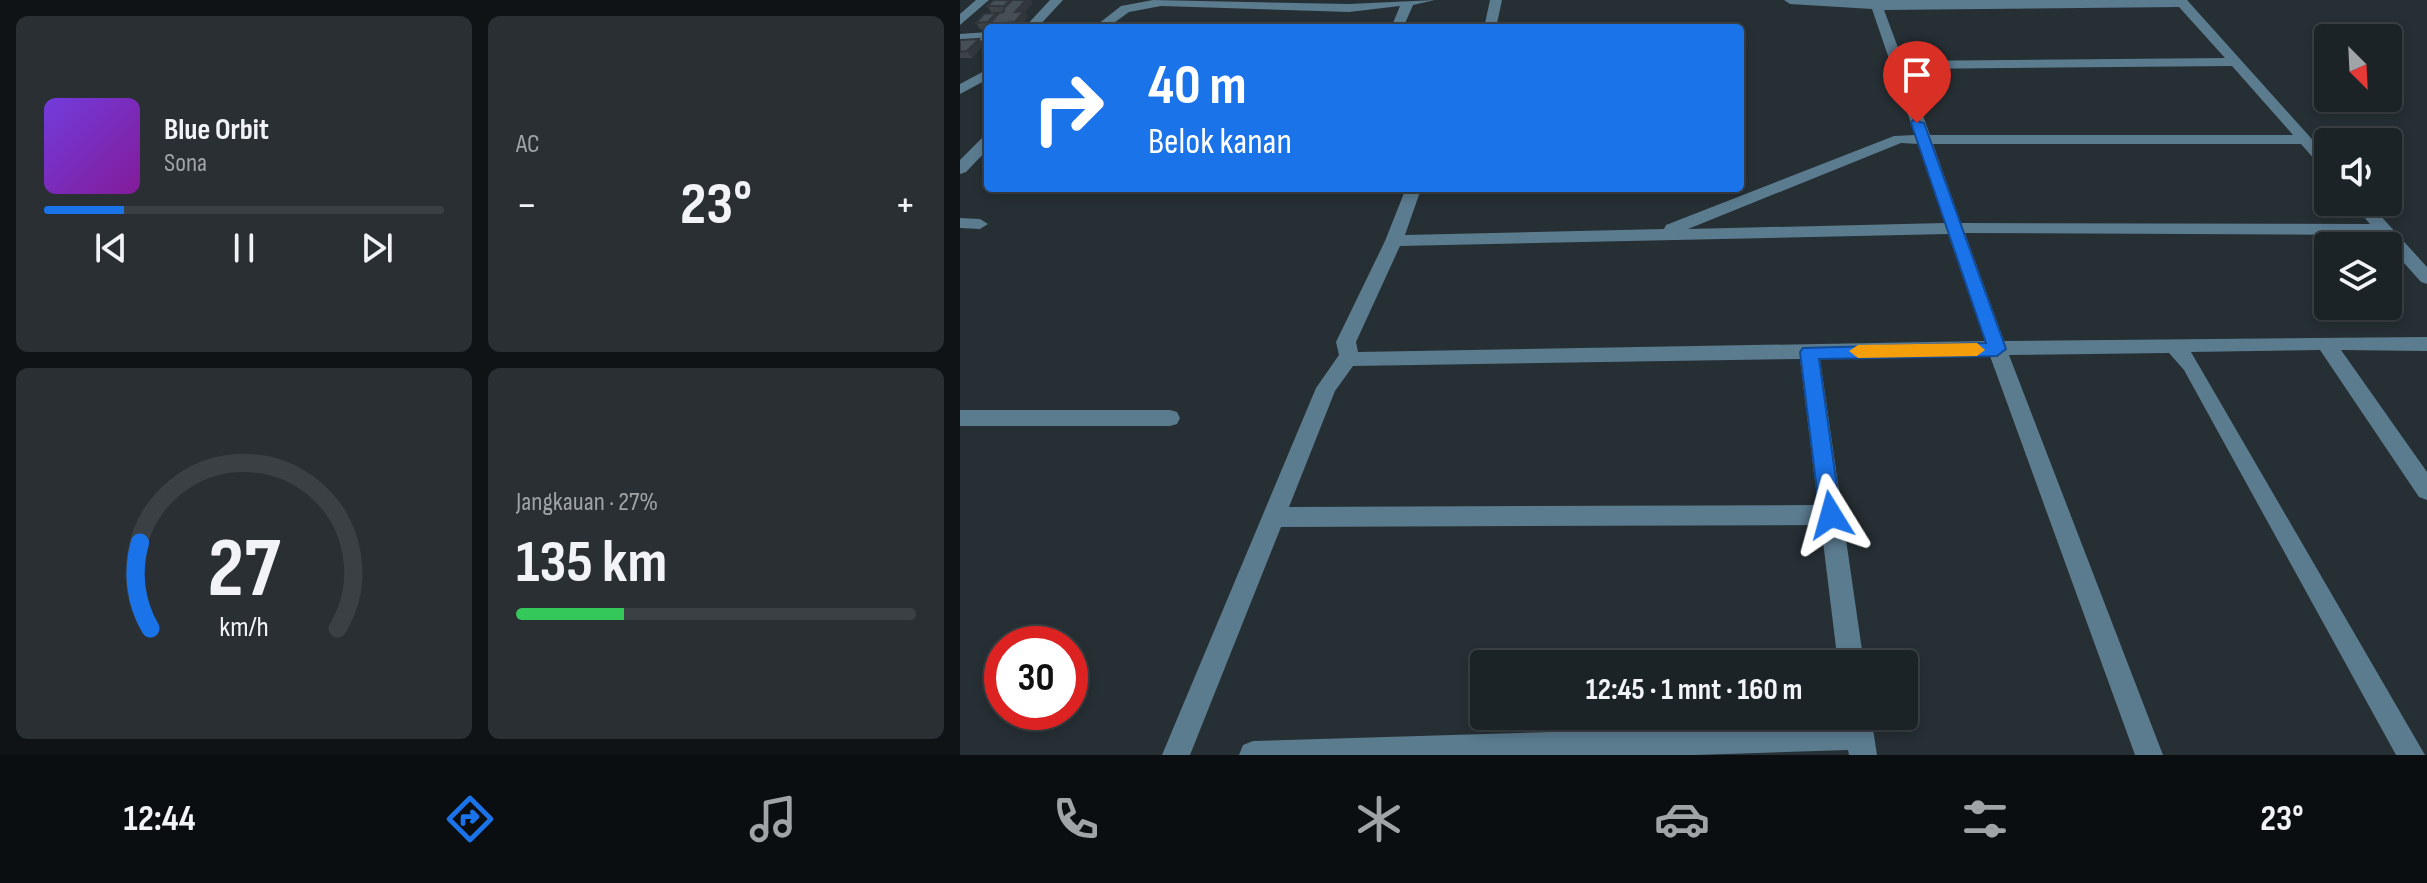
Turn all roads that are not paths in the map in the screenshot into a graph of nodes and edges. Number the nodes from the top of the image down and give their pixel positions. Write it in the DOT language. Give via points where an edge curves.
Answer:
graph roads {
  1 [pos="983,0"];
  2 [pos="1057,0"];
  3 [pos="1429,0"];
  4 [pos="1496,0"];
  5 [pos="1790,0"];
  6 [pos="2181,2"];
  7 [pos="1408,3"];
  8 [pos="1877,3"];
  9 [pos="960,21"];
  10 [pos="1034,24"];
  11 [pos="1104,24"];
  12 [pos="1399,24"];
  13 [pos="1491,24"];
  14 [pos="984,36"];
  15 [pos="960,38"];
  16 [pos="2236,62"];
  17 [pos="1896,65"];
  18 [pos="984,77"];
  19 [pos="960,82"];
  20 [pos="960,90"];
  21 [pos="1923,139"];
  22 [pos="2305,140"];
  23 [pos="984,144"];
  24 [pos="2314,150"];
  25 [pos="960,169"];
  26 [pos="1412,192"];
  27 [pos="2372,216"];
  28 [pos="960,223"];
  29 [pos="980,224"];
  30 [pos="1955,228"];
  31 [pos="2384,230"];
  32 [pos="1661,233"];
  33 [pos="1394,241"];
  34 [pos="2427,278"];
  35 [pos="2325,343"];
  36 [pos="2427,344"];
  37 [pos="2173,345"];
  38 [pos="1997,349"];
  39 [pos="1809,352"];
  40 [pos="1349,356"];
  41 [pos="960,418"];
  42 [pos="1170,418"];
  43 [pos="2427,490"];
  44 [pos="1831,515"];
  45 [pos="1274,517"];
  46 [pos="1849,650"];
  47 [pos="1860,736"];
  48 [pos="1176,755"];
  49 [pos="1253,755"];
  50 [pos="2149,755"];
  51 [pos="2411,755"];
  1 -- 9 [label="street"];
  2 -- 10 [label="street"];
  3 -- 7 [label="street"];
  4 -- 13 [label="street"];
  5 -- 8 [label="street"];
  6 -- 8 [label="street"];
  6 -- 16 [label="street"];
  7 -- 11 [label="street" via="1349,8 1161,2 1125,9"];
  7 -- 12 [label="street"];
  8 -- 17 [label="street"];
  14 -- 15 [label="street"];
  16 -- 17 [label="street"];
  16 -- 22 [label="street"];
  17 -- 21 [label="street"];
  18 -- 19 [label="street"];
  18 -- 20 [label="street"];
  21 -- 22 [label="street"];
  21 -- 30 [label="street"];
  21 -- 32 [label="street" via="1899,139"];
  22 -- 24 [label="street"];
  23 -- 25 [label="street"];
  26 -- 33 [label="street"];
  27 -- 31 [label="street"];
  28 -- 29 [label="street"];
  30 -- 31 [label="street"];
  30 -- 32 [label="street"];
  30 -- 38 [label="street"];
  31 -- 34 [label="street"];
  32 -- 33 [label="street"];
  33 -- 40 [label="street" via="1346,342"];
  35 -- 36 [label="street"];
  35 -- 37 [label="street"];
  35 -- 43 [label="street"];
  37 -- 38 [label="street"];
  37 -- 51 [label="street" via="2191,365"];
  38 -- 39 [label="street"];
  38 -- 50 [label="street"];
  39 -- 40 [label="street"];
  39 -- 44 [label="street"];
  40 -- 45 [label="street" via="1326,388"];
  41 -- 42 [label="street"];
  44 -- 45 [label="street"];
  44 -- 46 [label="street"];
  45 -- 48 [label="street"];
  47 -- 49 [label="street"];
}
